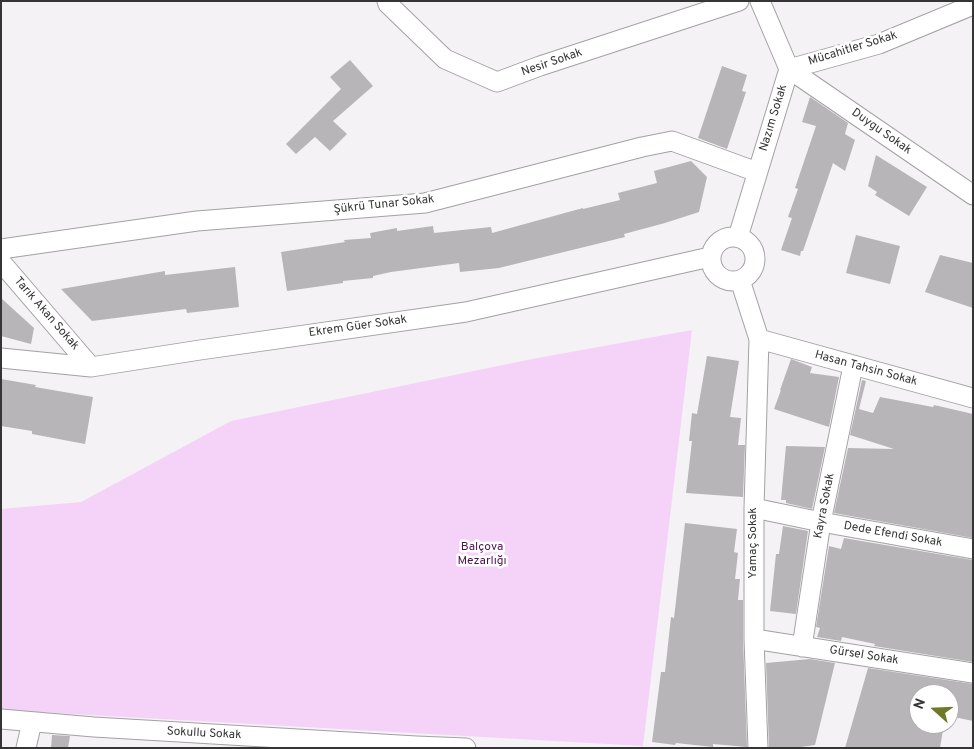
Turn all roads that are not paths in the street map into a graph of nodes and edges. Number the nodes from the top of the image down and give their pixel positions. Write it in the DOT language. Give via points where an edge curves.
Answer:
graph roads {
  1 [pos="387,1"];
  2 [pos="738,1"];
  3 [pos="760,1"];
  4 [pos="973,5"];
  5 [pos="789,69"];
  6 [pos="757,172"];
  7 [pos="973,195"];
  8 [pos="738,237"];
  9 [pos="1,249"];
  10 [pos="710,257"];
  11 [pos="1,262"];
  12 [pos="740,280"];
  13 [pos="758,339"];
  14 [pos="1,358"];
  15 [pos="91,366"];
  16 [pos="853,366"];
  17 [pos="973,398"];
  18 [pos="754,508"];
  19 [pos="821,522"];
  20 [pos="973,549"];
  21 [pos="754,640"];
  22 [pos="802,647"];
  23 [pos="973,673"];
  24 [pos="1,719"];
  25 [pos="32,722"];
  26 [pos="368,746"];
  27 [pos="26,748"];
  28 [pos="466,748"];
  29 [pos="758,748"];
  1 -- 2 [label="street, Nesir Sokak" via="445,59 497,82"];
  3 -- 5 [label="street, Nazım Sokak"];
  4 -- 5 [label="street, Mücahitler Sokak" via="879,44"];
  5 -- 6 [label="street, Nazım Sokak"];
  5 -- 7 [label="street, Duygu Sokak"];
  6 -- 8 [label="street, Nazım Sokak"];
  6 -- 9 [label="street, Şükrü Tunar Sokak" via="672,141 425,204 197,222"];
  8 -- 10 [label="street" via="722,239"];
  8 -- 12 [label="street" via="750,245 755,258 751,272"];
  10 -- 12 [label="street" via="711,265 720,277"];
  10 -- 15 [label="street, Ekrem Güer Sokak" via="466,312"];
  11 -- 15 [label="street, Tarık Akan Sokak"];
  12 -- 13 [label="street, Yamaç Sokak"];
  13 -- 16 [label="street, Hasan Tahsin Sokak"];
  13 -- 18 [label="street, Yamaç Sokak"];
  14 -- 15 [label="street, Ekrem Güer Sokak"];
  16 -- 17 [label="street, Hasan Tahsin Sokak"];
  16 -- 19 [label="street, Kayra Sokak"];
  18 -- 19 [label="street, Dede Efendi Sokak"];
  18 -- 21 [label="street, Yamaç Sokak"];
  19 -- 20 [label="street, Dede Efendi Sokak"];
  19 -- 22 [label="street, Kayra Sokak"];
  21 -- 22 [label="street, Gürsel Sokak"];
  21 -- 29 [label="street, Yamaç Sokak"];
  22 -- 23 [label="street, Gürsel Sokak"];
  24 -- 25 [label="street, Sokullu Sokak"];
  25 -- 26 [label="street, Sokullu Sokak"];
  25 -- 27 [label="street"];
  26 -- 28 [label="street, Sokullu Sokak"];
}
